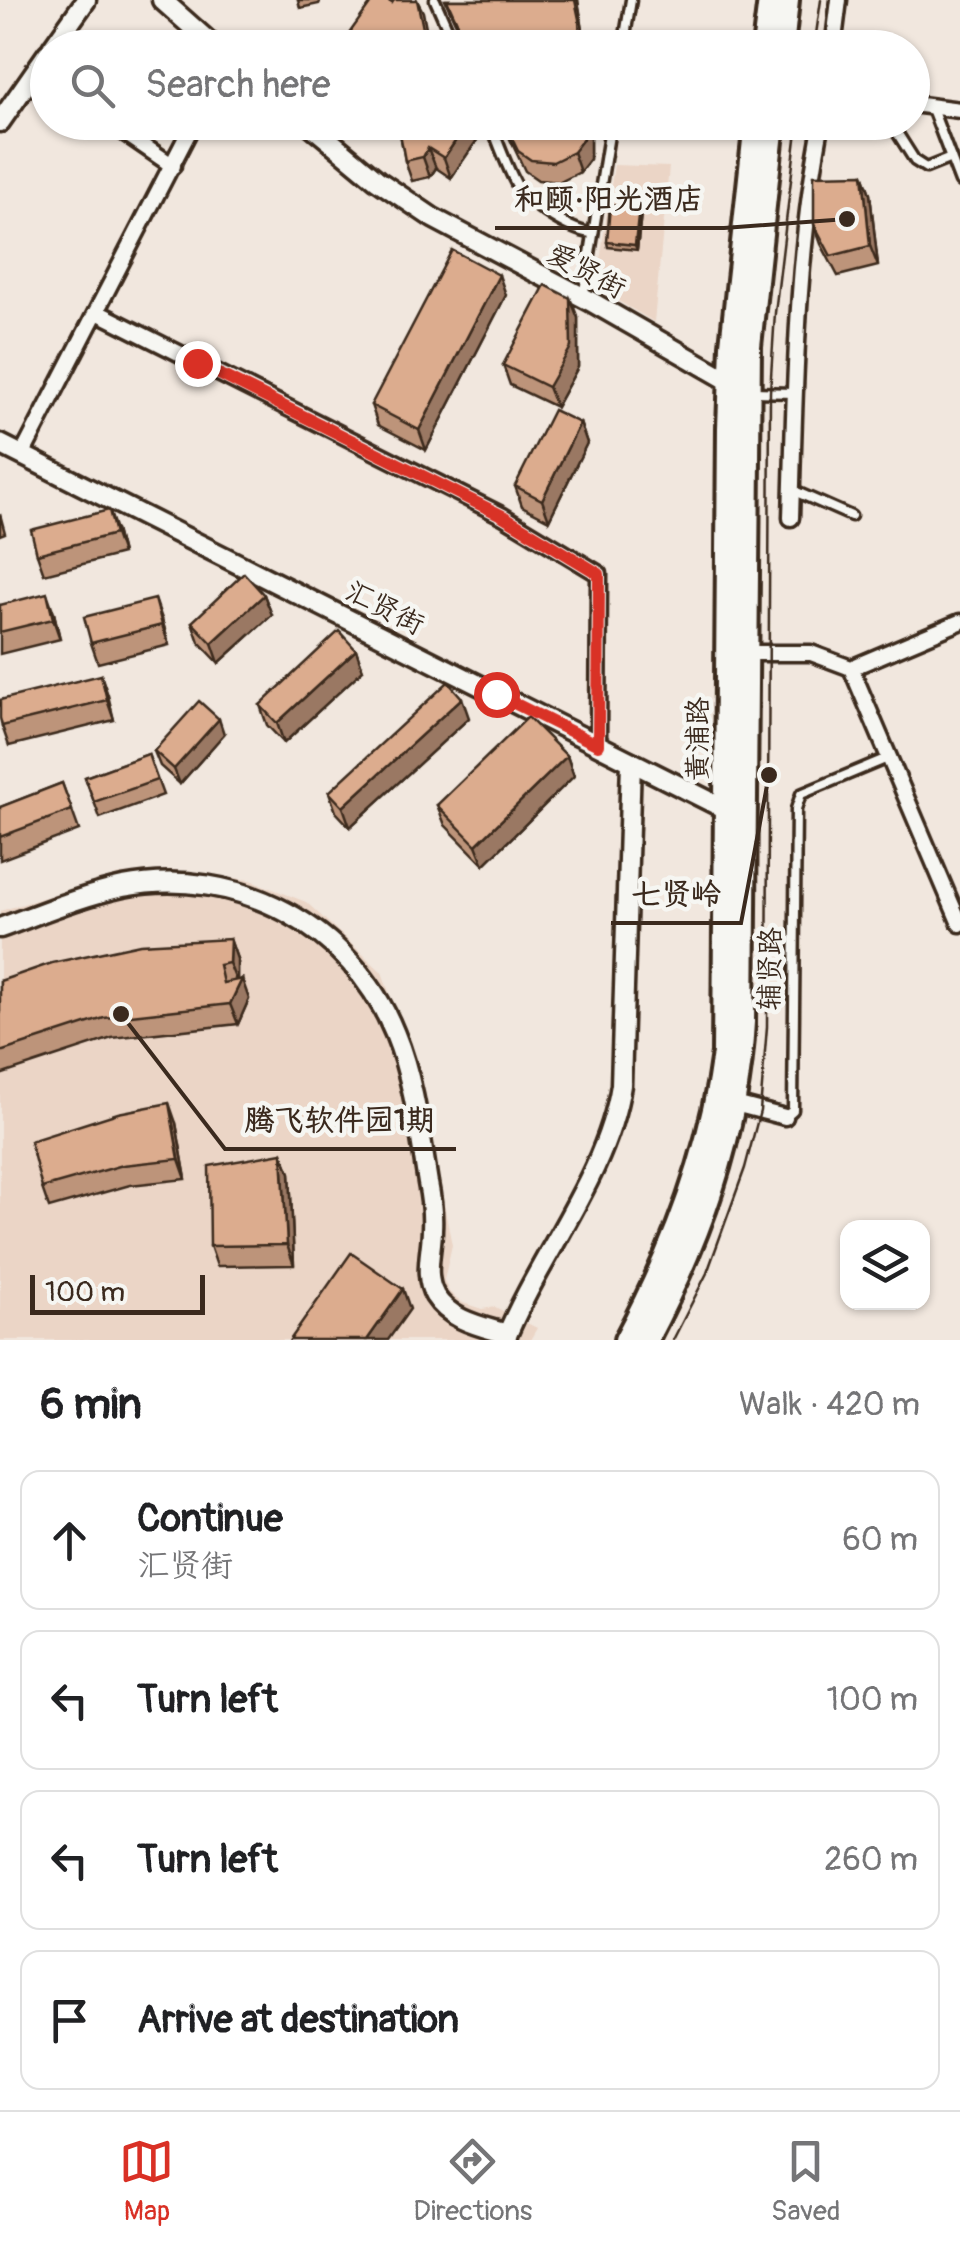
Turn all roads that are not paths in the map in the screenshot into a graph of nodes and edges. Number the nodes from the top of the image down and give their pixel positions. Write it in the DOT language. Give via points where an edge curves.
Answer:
graph roads {
  1 [pos="86,0"];
  2 [pos="162,0"];
  3 [pos="435,0"];
  4 [pos="631,0"];
  5 [pos="770,0"];
  6 [pos="788,0"];
  7 [pos="839,0"];
  8 [pos="64,30"];
  9 [pos="196,30"];
  10 [pos="448,30"];
  11 [pos="626,30"];
  12 [pos="766,30"];
  13 [pos="784,30"];
  14 [pos="835,30"];
  15 [pos="30,89"];
  16 [pos="930,106"];
  17 [pos="960,110"];
  18 [pos="0,122"];
  19 [pos="136,140"];
  20 [pos="186,140"];
  21 [pos="328,140"];
  22 [pos="498,140"];
  23 [pos="608,140"];
  24 [pos="755,140"];
  25 [pos="771,140"];
  26 [pos="818,140"];
  27 [pos="902,140"];
  28 [pos="951,158"];
  29 [pos="174,166"];
  30 [pos="960,182"];
  31 [pos="593,232"];
  32 [pos="583,298"];
  33 [pos="97,312"];
  34 [pos="739,387"];
  35 [pos="795,393"];
  36 [pos="0,444"];
  37 [pos="22,455"];
  38 [pos="792,490"];
  39 [pos="852,516"];
  40 [pos="792,518"];
  41 [pos="960,622"];
  42 [pos="746,654"];
  43 [pos="852,668"];
  44 [pos="598,745"];
  45 [pos="890,757"];
  46 [pos="632,762"];
  47 [pos="736,814"];
  48 [pos="959,917"];
  49 [pos="0,928"];
  50 [pos="735,1104"];
  51 [pos="785,1116"];
  52 [pos="505,1338"];
  53 [pos="626,1340"];
  54 [pos="646,1340"];
  1 -- 8 [label="street"];
  2 -- 9 [label="street"];
  3 -- 10 [label="lane"];
  4 -- 11 [label="lane"];
  5 -- 12 [label="highway"];
  6 -- 13 [label="highway"];
  7 -- 14 [label="street"];
  15 -- 18 [label="street"];
  16 -- 17 [label="street"];
  16 -- 28 [label="lane"];
  19 -- 29 [label="street"];
  20 -- 29 [label="street"];
  21 -- 32 [label="street, 爱贤街" via="433,218"];
  22 -- 31 [label="lane" via="524,194 570,228"];
  23 -- 31 [label="lane"];
  24 -- 34 [label="highway, 黄浦路"];
  25 -- 34 [label="highway, 黄浦路"];
  26 -- 35 [label="street"];
  27 -- 28 [label="lane" via="926,168"];
  28 -- 30 [label="lane"];
  29 -- 33 [label="street"];
  31 -- 32 [label="lane"];
  32 -- 34 [label="street, 爱贤街"];
  33 -- 37 [label="street"];
  33 -- 44 [label="street" via="503,516 599,574"];
  34 -- 35 [label="lane"];
  34 -- 42 [label="highway, 黄浦路"];
  34 -- 47 [label="highway, 黄浦路"];
  35 -- 38 [label="street"];
  36 -- 37 [label="street, 汇贤街"];
  37 -- 44 [label="street, 汇贤街"];
  38 -- 39 [label="lane"];
  38 -- 40 [label="street"];
  41 -- 43 [label="street"];
  42 -- 43 [label="street" via="811,653"];
  42 -- 47 [label="highway, 黄浦路"];
  43 -- 45 [label="street"];
  44 -- 46 [label="street, 汇贤街"];
  45 -- 48 [label="street"];
  45 -- 51 [label="lane, 辅贤路" via="801,794 796,808 794,1110"];
  46 -- 47 [label="street, 汇贤街"];
  46 -- 52 [label="street" via="617,1110"];
  47 -- 50 [label="highway, 黄浦路" via="744,1022"];
  47 -- 53 [label="highway, 黄浦路" via="717,1101 692,1190"];
  49 -- 52 [label="street" via="126,887 187,884 270,902 328,940 374,992 404,1062 432,1210 431,1286 458,1318"];
  50 -- 51 [label="street"];
  50 -- 54 [label="highway, 黄浦路" via="694,1238"];
}
